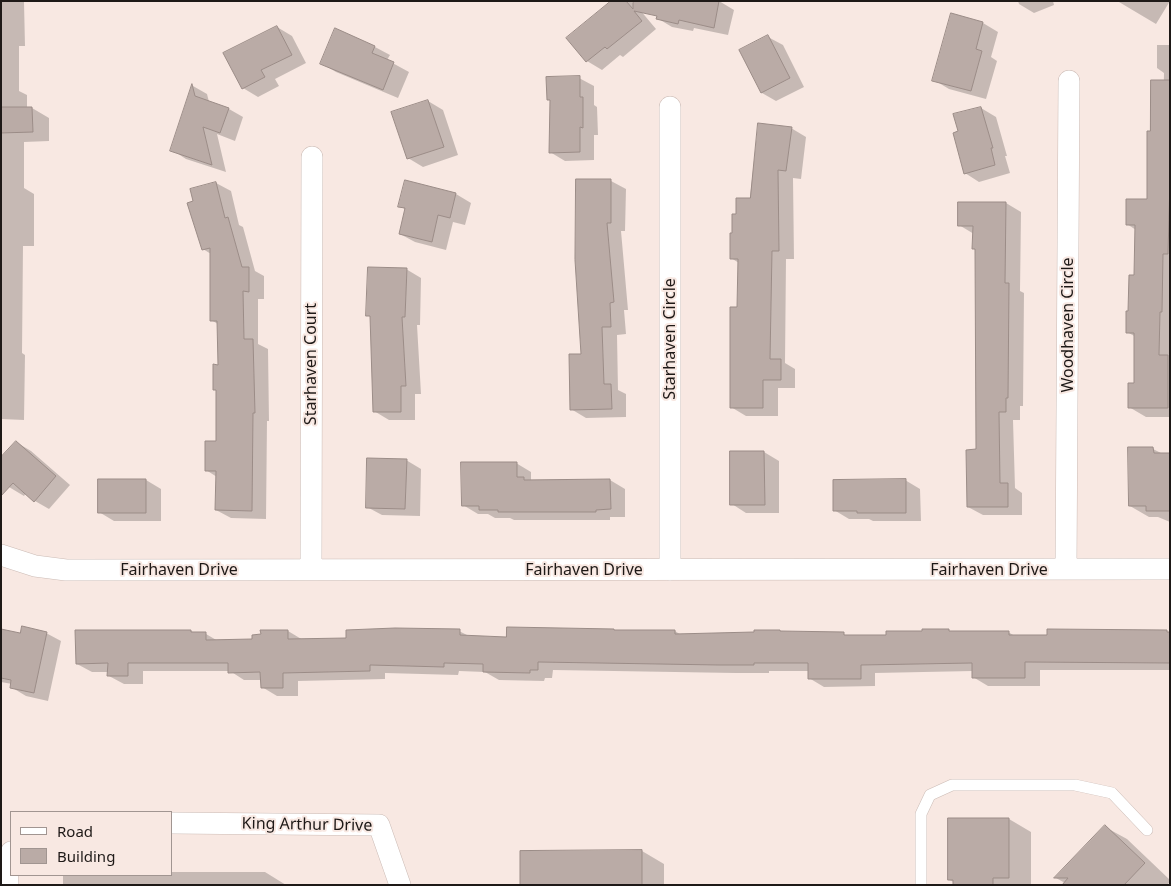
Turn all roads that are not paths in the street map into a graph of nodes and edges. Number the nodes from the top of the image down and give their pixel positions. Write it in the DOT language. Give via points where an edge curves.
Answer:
graph roads {
  1 [pos="1070,81"];
  2 [pos="670,108"];
  3 [pos="312,157"];
  4 [pos="1,555"];
  5 [pos="1066,569"];
  6 [pos="1170,569"];
  7 [pos="311,570"];
  8 [pos="670,570"];
  9 [pos="172,823"];
  10 [pos="1147,830"];
  11 [pos="10,856"];
  12 [pos="8,885"];
  13 [pos="400,885"];
  14 [pos="921,885"];
  1 -- 5 [label="street, Woodhaven Circle"];
  2 -- 8 [label="street, Starhaven Circle"];
  3 -- 7 [label="street, Starhaven Court"];
  4 -- 7 [label="street, Fairhaven Drive" via="34,566 66,570"];
  5 -- 6 [label="street, Fairhaven Drive"];
  5 -- 8 [label="street, Fairhaven Drive"];
  7 -- 8 [label="street, Fairhaven Drive"];
  9 -- 13 [label="street, King Arthur Drive" via="379,825"];
  10 -- 14 [label="lane" via="1112,793 1075,785 952,784 930,795 920,814"];
  11 -- 12 [label="street"];
}
